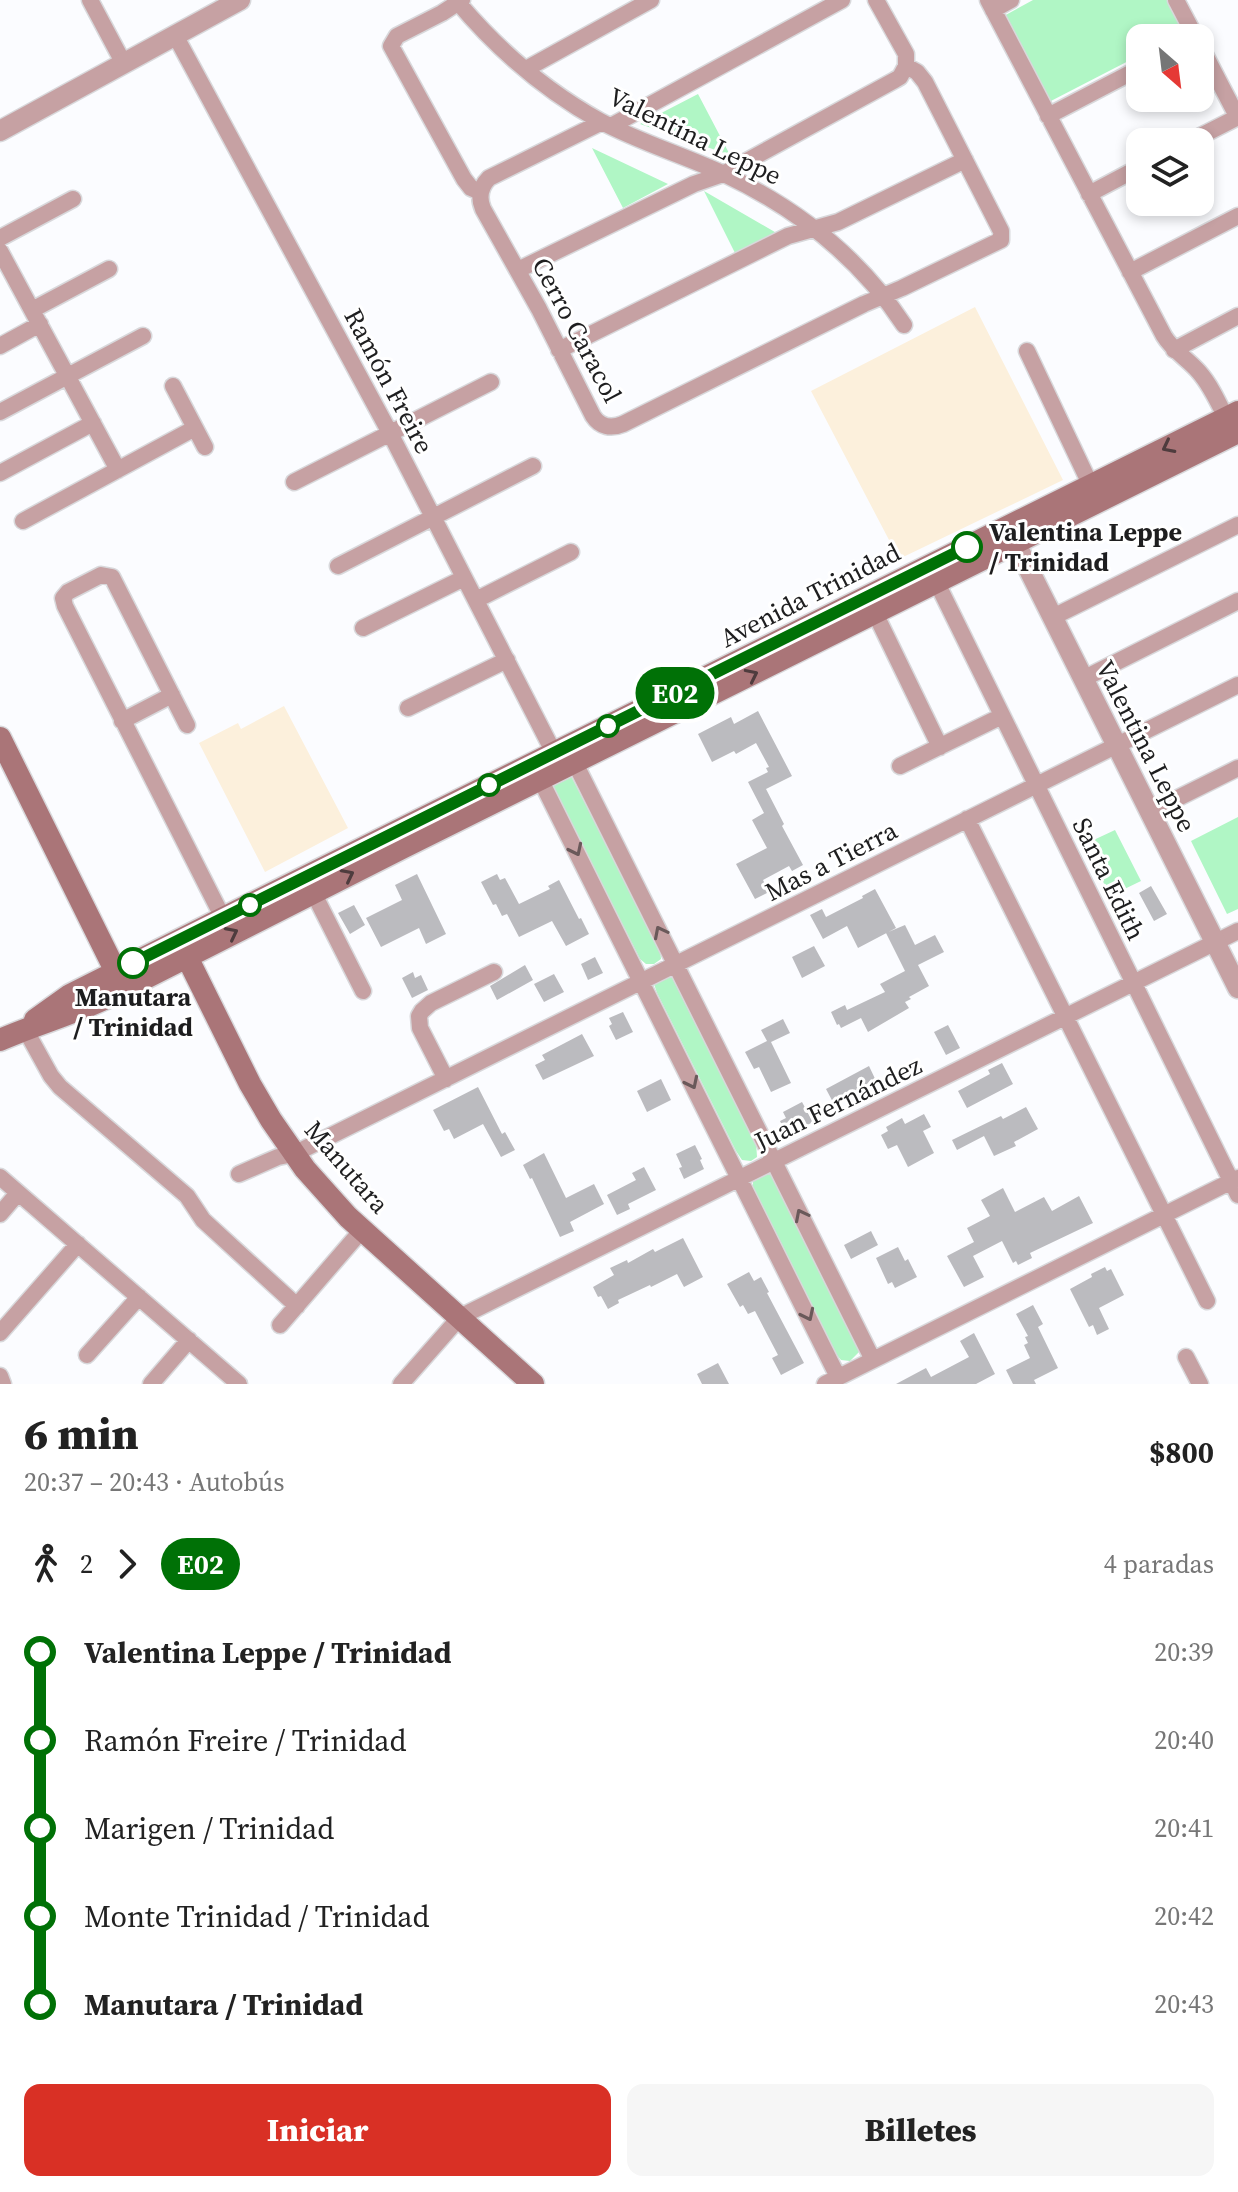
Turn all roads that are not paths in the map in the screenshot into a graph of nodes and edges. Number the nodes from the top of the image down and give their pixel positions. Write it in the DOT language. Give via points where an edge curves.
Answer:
graph roads {
  1 [pos="90,0"];
  2 [pos="240,0"];
  3 [pos="651,0"];
  4 [pos="842,0"];
  5 [pos="876,0"];
  6 [pos="1011,0"];
  7 [pos="1176,0"];
  8 [pos="459,1"];
  9 [pos="990,5"];
  10 [pos="1189,24"];
  11 [pos="175,35"];
  12 [pos="124,64"];
  13 [pos="906,66"];
  14 [pos="526,69"];
  15 [pos="1214,72"];
  16 [pos="1126,75"];
  17 [pos="1048,116"];
  18 [pos="1238,117"];
  19 [pos="606,124"];
  20 [pos="1214,129"];
  21 [pos="0,131"];
  22 [pos="965,160"];
  23 [pos="723,174"];
  24 [pos="1126,174"];
  25 [pos="480,192"];
  26 [pos="1089,194"];
  27 [pos="73,199"];
  28 [pos="1238,216"];
  29 [pos="814,229"];
  30 [pos="0,238"];
  31 [pos="0,251"];
  32 [pos="109,269"];
  33 [pos="518,270"];
  34 [pos="1130,272"];
  35 [pos="6,277"];
  36 [pos="883,295"];
  37 [pos="1238,316"];
  38 [pos="36,317"];
  39 [pos="904,325"];
  40 [pos="143,336"];
  41 [pos="0,346"];
  42 [pos="559,350"];
  43 [pos="1174,350"];
  44 [pos="1027,351"];
  45 [pos="68,376"];
  46 [pos="491,382"];
  47 [pos="173,386"];
  48 [pos="0,412"];
  49 [pos="93,423"];
  50 [pos="195,428"];
  51 [pos="1235,428"];
  52 [pos="390,433"];
  53 [pos="205,447"];
  54 [pos="533,466"];
  55 [pos="118,470"];
  56 [pos="0,473"];
  57 [pos="294,482"];
  58 [pos="1091,486"];
  59 [pos="433,516"];
  60 [pos="23,521"];
  61 [pos="1238,525"];
  62 [pos="1012,535"];
  63 [pos="571,552"];
  64 [pos="338,566"];
  65 [pos="464,578"];
  66 [pos="937,583"];
  67 [pos="476,600"];
  68 [pos="1238,601"];
  69 [pos="875,613"];
  70 [pos="1053,617"];
  71 [pos="363,628"];
  72 [pos="507,660"];
  73 [pos="1083,679"];
  74 [pos="1238,685"];
  75 [pos="172,695"];
  76 [pos="408,708"];
  77 [pos="1002,716"];
  78 [pos="122,721"];
  79 [pos="187,725"];
  80 [pos="0,738"];
  81 [pos="1116,745"];
  82 [pos="940,747"];
  83 [pos="554,753"];
  84 [pos="575,763"];
  85 [pos="900,766"];
  86 [pos="1237,770"];
  87 [pos="541,780"];
  88 [pos="1036,785"];
  89 [pos="1150,812"];
  90 [pos="967,819"];
  91 [pos="313,892"];
  92 [pos="223,918"];
  93 [pos="1238,931"];
  94 [pos="1215,942"];
  95 [pos="182,949"];
  96 [pos="676,964"];
  97 [pos="494,972"];
  98 [pos="120,981"];
  99 [pos="641,981"];
  100 [pos="1133,983"];
  101 [pos="1238,988"];
  102 [pos="363,991"];
  103 [pos="1066,1017"];
  104 [pos="25,1029"];
  105 [pos="0,1040"];
  106 [pos="446,1079"];
  107 [pos="294,1154"];
  108 [pos="774,1161"];
  109 [pos="239,1174"];
  110 [pos="0,1177"];
  111 [pos="739,1179"];
  112 [pos="1236,1185"];
  113 [pos="18,1193"];
  114 [pos="0,1214"];
  115 [pos="1164,1215"];
  116 [pos="362,1230"];
  117 [pos="78,1244"];
  118 [pos="139,1297"];
  119 [pos="1207,1301"];
  120 [pos="297,1306"];
  121 [pos="460,1317"];
  122 [pos="280,1325"];
  123 [pos="0,1333"];
  124 [pos="189,1340"];
  125 [pos="87,1355"];
  126 [pos="1186,1357"];
  127 [pos="873,1360"];
  128 [pos="0,1376"];
  129 [pos="832,1381"];
  130 [pos="3,1384"];
  131 [pos="151,1384"];
  132 [pos="239,1384"];
  133 [pos="401,1384"];
  134 [pos="533,1384"];
  135 [pos="1200,1384"];
  1 -- 12 [label="street"];
  2 -- 11 [label="street"];
  3 -- 14 [label="street"];
  4 -- 19 [label="street"];
  5 -- 13 [label="street" via="906,54"];
  6 -- 9 [label="street"];
  7 -- 10 [label="street"];
  8 -- 14 [label="street, Valentina Leppe"];
  8 -- 25 [label="street, Cerro Caracol" via="391,43 464,179"];
  9 -- 17 [label="street"];
  11 -- 12 [label="street"];
  11 -- 52 [label="street, Ramón Freire"];
  12 -- 21 [label="street"];
  13 -- 22 [label="street" via="922,77"];
  13 -- 23 [label="street" via="895,80"];
  14 -- 19 [label="street, Valentina Leppe"];
  15 -- 18 [label="street"];
  16 -- 17 [label="street"];
  17 -- 26 [label="street"];
  18 -- 20 [label="street"];
  19 -- 23 [label="street, Valentina Leppe"];
  19 -- 25 [label="street" via="489,178"];
  22 -- 29 [label="street"];
  22 -- 36 [label="street, Cerro Caracol" via="1001,240"];
  23 -- 29 [label="street, Valentina Leppe"];
  23 -- 33 [label="street"];
  24 -- 26 [label="street"];
  25 -- 33 [label="street, Cerro Caracol" via="481,204"];
  26 -- 34 [label="street"];
  27 -- 30 [label="street"];
  28 -- 34 [label="street"];
  29 -- 36 [label="street, Valentina Leppe"];
  29 -- 42 [label="street" via="788,236"];
  31 -- 35 [label="street"];
  32 -- 38 [label="street"];
  33 -- 42 [label="street, Cerro Caracol"];
  34 -- 43 [label="street"];
  35 -- 38 [label="street"];
  36 -- 39 [label="street, Valentina Leppe"];
  36 -- 42 [label="street, Cerro Caracol" via="617,426 596,420"];
  37 -- 43 [label="street"];
  38 -- 41 [label="street"];
  38 -- 45 [label="street"];
  40 -- 45 [label="street"];
  43 -- 51 [label="street" via="1201,374"];
  44 -- 58 [label="street"];
  45 -- 48 [label="street"];
  45 -- 49 [label="street"];
  46 -- 52 [label="street"];
  47 -- 50 [label="street"];
  49 -- 55 [label="street"];
  49 -- 56 [label="street"];
  50 -- 53 [label="street"];
  50 -- 55 [label="street"];
  51 -- 58 [label="main road, Avenida Trinidad, one-way"];
  51 -- 62 [label="main road, Avenida Trinidad"];
  52 -- 57 [label="street"];
  52 -- 59 [label="street, Ramón Freire"];
  54 -- 59 [label="street"];
  55 -- 60 [label="street"];
  58 -- 62 [label="main road, Avenida Trinidad"];
  59 -- 64 [label="street"];
  59 -- 65 [label="street, Ramón Freire"];
  61 -- 70 [label="street"];
  62 -- 66 [label="main road, Avenida Trinidad"];
  62 -- 70 [label="street, Valentina Leppe"];
  62 -- 83 [label="main road, Avenida Trinidad"];
  63 -- 67 [label="street"];
  65 -- 67 [label="street, Ramón Freire"];
  65 -- 71 [label="street"];
  66 -- 69 [label="main road, Avenida Trinidad"];
  66 -- 77 [label="street, Santa Edith"];
  67 -- 72 [label="street, Ramón Freire"];
  68 -- 73 [label="street"];
  69 -- 82 [label="street"];
  84 -- 69 [label="main road, Avenida Trinidad, one-way"];
  70 -- 73 [label="street, Valentina Leppe"];
  72 -- 76 [label="street"];
  72 -- 83 [label="street, Ramón Freire"];
  73 -- 81 [label="street, Valentina Leppe"];
  74 -- 81 [label="street, Mas a Tierra"];
  75 -- 78 [label="street"];
  75 -- 78 [label="street" via="112,577 101,575 68,592 65,606"];
  75 -- 79 [label="street"];
  77 -- 82 [label="street"];
  77 -- 88 [label="street, Santa Edith"];
  78 -- 92 [label="street"];
  80 -- 98 [label="main road"];
  81 -- 88 [label="street, Mas a Tierra"];
  81 -- 89 [label="street, Valentina Leppe"];
  82 -- 85 [label="street"];
  83 -- 84 [label="street"];
  83 -- 87 [label="street"];
  83 -- 92 [label="main road, Avenida Trinidad"];
  84 -- 87 [label="main road, Avenida Trinidad"];
  96 -- 84 [label="street, one-way"];
  86 -- 89 [label="street"];
  91 -- 87 [label="main road, Avenida Trinidad, one-way"];
  87 -- 99 [label="street, one-way"];
  88 -- 90 [label="street, Mas a Tierra"];
  88 -- 100 [label="street, Santa Edith"];
  89 -- 94 [label="street, Valentina Leppe"];
  90 -- 96 [label="street, Mas a Tierra"];
  90 -- 103 [label="street"];
  95 -- 91 [label="main road, Avenida Trinidad, one-way"];
  91 -- 102 [label="street"];
  92 -- 95 [label="main road, Avenida Trinidad"];
  93 -- 94 [label="street, Juan Fernández"];
  94 -- 100 [label="street, Juan Fernández"];
  94 -- 101 [label="street, Valentina Leppe"];
  95 -- 98 [label="main road, Avenida Trinidad"];
  95 -- 107 [label="main road, Manutara" via="250,1084"];
  96 -- 99 [label="street, Mas a Tierra"];
  96 -- 108 [label="street"];
  97 -- 106 [label="street" via="431,1003 419,1016"];
  98 -- 104 [label="main road, Avenida Trinidad" via="57,1003"];
  99 -- 106 [label="street, Mas a Tierra"];
  99 -- 111 [label="street, one-way"];
  100 -- 103 [label="street, Juan Fernández"];
  100 -- 112 [label="street, Santa Edith"];
  103 -- 108 [label="street, Juan Fernández"];
  103 -- 115 [label="street"];
  104 -- 105 [label="main road, Avenida Trinidad"];
  104 -- 120 [label="street" via="60,1087 187,1196 203,1220"];
  106 -- 107 [label="street, Mas a Tierra"];
  107 -- 109 [label="street, Mas a Tierra"];
  107 -- 116 [label="main road, Manutara"];
  108 -- 111 [label="street, Juan Fernández"];
  127 -- 108 [label="street, one-way"];
  110 -- 113 [label="street"];
  111 -- 121 [label="street, Juan Fernández"];
  111 -- 129 [label="street, one-way"];
  112 -- 115 [label="street"];
  113 -- 114 [label="street"];
  113 -- 117 [label="street"];
  115 -- 119 [label="street"];
  115 -- 127 [label="street"];
  116 -- 120 [label="street"];
  116 -- 121 [label="main road, Manutara"];
  117 -- 118 [label="street"];
  117 -- 123 [label="street"];
  118 -- 124 [label="street"];
  118 -- 125 [label="street"];
  120 -- 122 [label="street"];
  121 -- 133 [label="street"];
  121 -- 134 [label="main road, Manutara"];
  124 -- 131 [label="street"];
  124 -- 132 [label="street"];
  126 -- 135 [label="street"];
  127 -- 129 [label="street"];
  128 -- 130 [label="street"];
}
